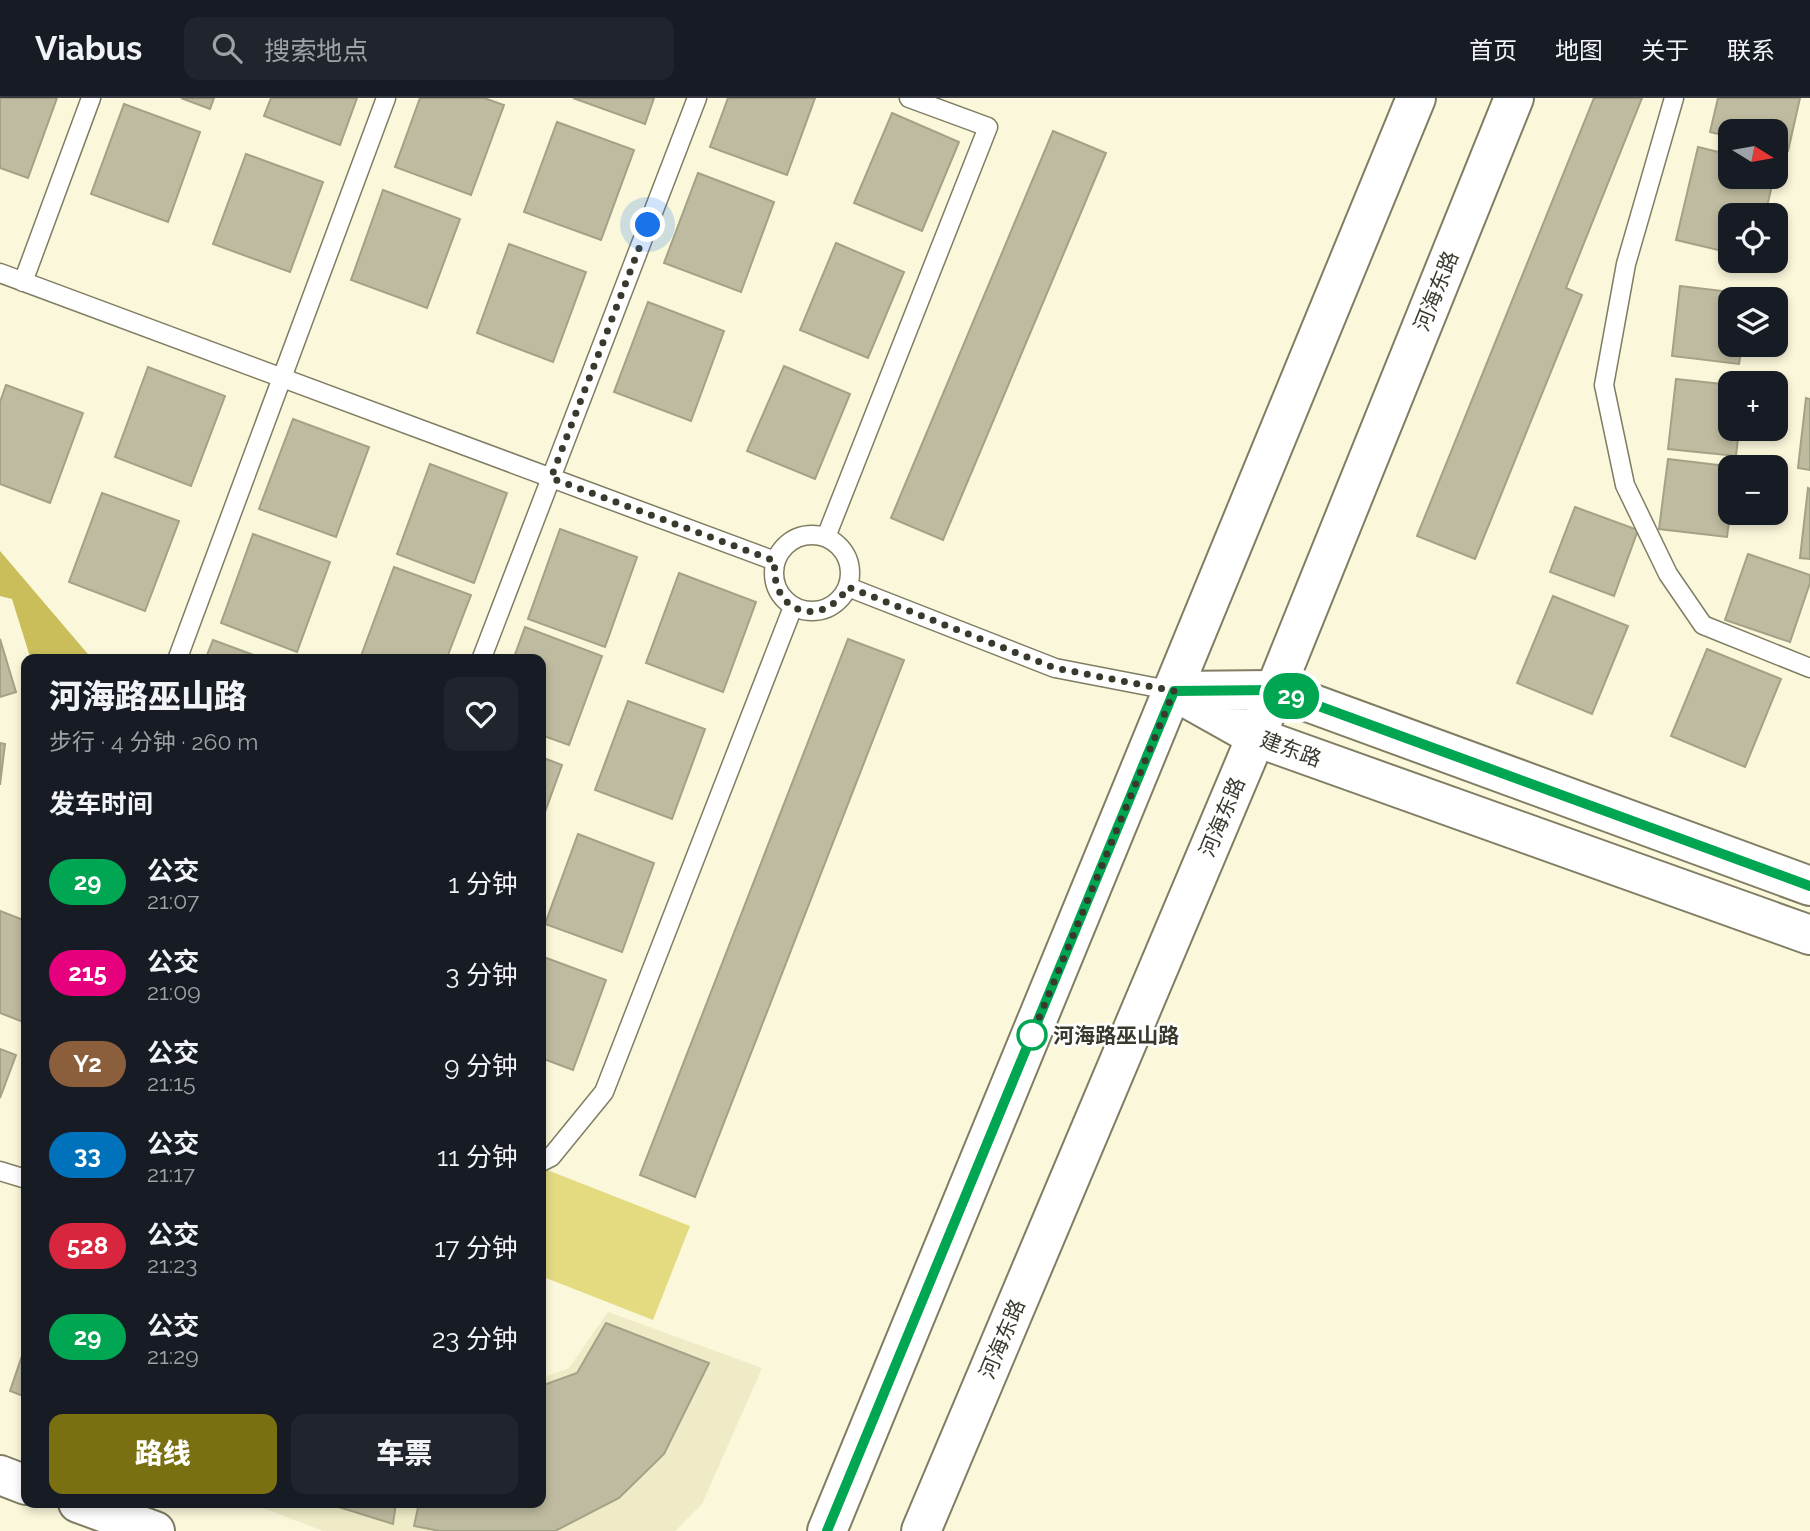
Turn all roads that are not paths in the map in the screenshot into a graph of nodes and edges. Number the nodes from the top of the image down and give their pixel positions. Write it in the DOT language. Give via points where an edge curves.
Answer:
graph roads {
  1 [pos="91,98"];
  2 [pos="386,98"];
  3 [pos="697,98"];
  4 [pos="909,98"];
  5 [pos="1416,98"];
  6 [pos="1514,98"];
  7 [pos="1674,98"];
  8 [pos="0,273"];
  9 [pos="23,282"];
  10 [pos="282,378"];
  11 [pos="551,478"];
  12 [pos="826,537"];
  13 [pos="775,561"];
  14 [pos="848,587"];
  15 [pos="793,607"];
  16 [pos="179,654"];
  17 [pos="483,654"];
  18 [pos="1810,668"];
  19 [pos="1275,690"];
  20 [pos="1174,691"];
  21 [pos="1256,737"];
  22 [pos="1810,886"];
  23 [pos="1810,935"];
  24 [pos="546,1160"];
  25 [pos="0,1171"];
  26 [pos="21,1177"];
  27 [pos="0,1475"];
  28 [pos="21,1483"];
  29 [pos="92,1508"];
  30 [pos="155,1531"];
  31 [pos="827,1531"];
  32 [pos="920,1531"];
  1 -- 9 [label="lane"];
  2 -- 10 [label="lane"];
  3 -- 11 [label="lane"];
  4 -- 12 [label="lane" via="988,127"];
  5 -- 20 [label="main road"];
  6 -- 19 [label="main road, 河海东路"];
  7 -- 18 [label="lane" via="1626,264 1604,384 1625,485 1668,574 1703,625"];
  8 -- 9 [label="lane"];
  9 -- 10 [label="lane"];
  10 -- 11 [label="lane"];
  10 -- 16 [label="lane"];
  11 -- 13 [label="lane"];
  11 -- 17 [label="lane"];
  12 -- 13 [label="lane" via="814,534 789,541"];
  12 -- 14 [label="lane" via="845,552"];
  13 -- 15 [label="lane" via="776,588"];
  14 -- 15 [label="lane" via="831,607 806,611"];
  14 -- 20 [label="lane" via="1055,668"];
  15 -- 24 [label="lane" via="604,1092"];
  19 -- 20 [label="main road"];
  19 -- 21 [label="main road, 河海东路"];
  19 -- 22 [label="main road"];
  20 -- 21 [label="main road, 建东路"];
  20 -- 31 [label="main road"];
  21 -- 23 [label="main road, 建东路"];
  21 -- 32 [label="main road, 河海东路"];
  25 -- 26 [label="lane"];
  27 -- 28 [label="main road"];
  29 -- 30 [label="main road"];
}
